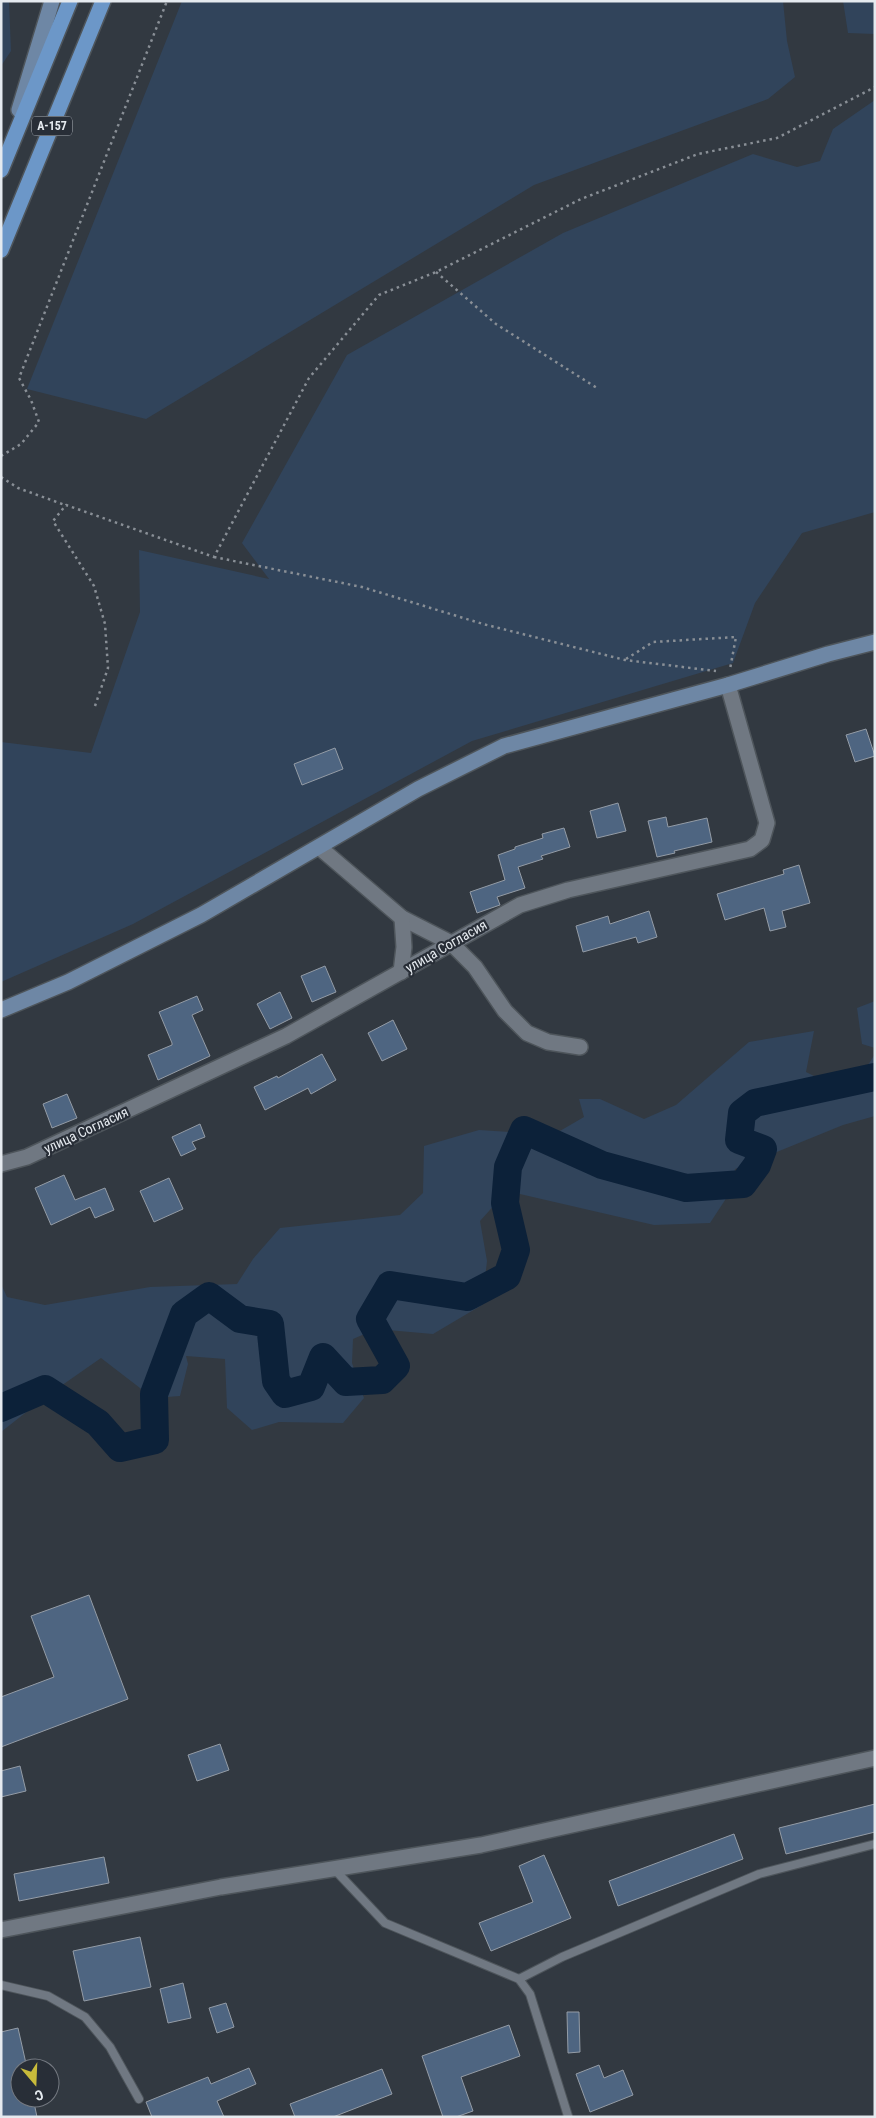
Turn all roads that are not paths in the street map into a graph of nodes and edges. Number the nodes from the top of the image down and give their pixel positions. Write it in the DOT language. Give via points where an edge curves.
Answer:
graph roads {
  1 [pos="52,1"];
  2 [pos="70,1"];
  3 [pos="103,1"];
  4 [pos="2,168"];
  5 [pos="1,250"];
  6 [pos="875,642"];
  7 [pos="727,677"];
  8 [pos="319,847"];
  9 [pos="402,918"];
  10 [pos="451,942"];
  11 [pos="401,972"];
  12 [pos="1,1010"];
  13 [pos="580,1046"];
  14 [pos="1,1164"];
  15 [pos="875,1758"];
  16 [pos="875,1844"];
  17 [pos="335,1870"];
  18 [pos="1,1930"];
  19 [pos="519,1978"];
  20 [pos="1,1985"];
  21 [pos="139,2099"];
  22 [pos="568,2116"];
  1 -- 4 [label="street"];
  2 -- 4 [label="main road, А-157"];
  3 -- 5 [label="main road, А-157"];
  6 -- 7 [label="street"];
  7 -- 8 [label="street" via="504,746 418,789"];
  7 -- 10 [label="street, улица Согласия" via="767,823 762,840 750,849 568,890 520,905"];
  8 -- 9 [label="street"];
  8 -- 12 [label="street" via="192,919 68,982"];
  9 -- 10 [label="street"];
  9 -- 11 [label="street" via="404,947"];
  10 -- 11 [label="street, улица Согласия"];
  10 -- 13 [label="street" via="475,967 505,1011 527,1033 548,1042"];
  11 -- 14 [label="street, улица Согласия" via="286,1036 28,1157"];
  15 -- 17 [label="street" via="481,1845"];
  16 -- 19 [label="lane" via="759,1874"];
  17 -- 18 [label="street" via="221,1887"];
  17 -- 19 [label="lane" via="385,1923"];
  19 -- 22 [label="lane" via="530,1994"];
  20 -- 21 [label="lane" via="48,1996 85,2017 110,2047"];
}
